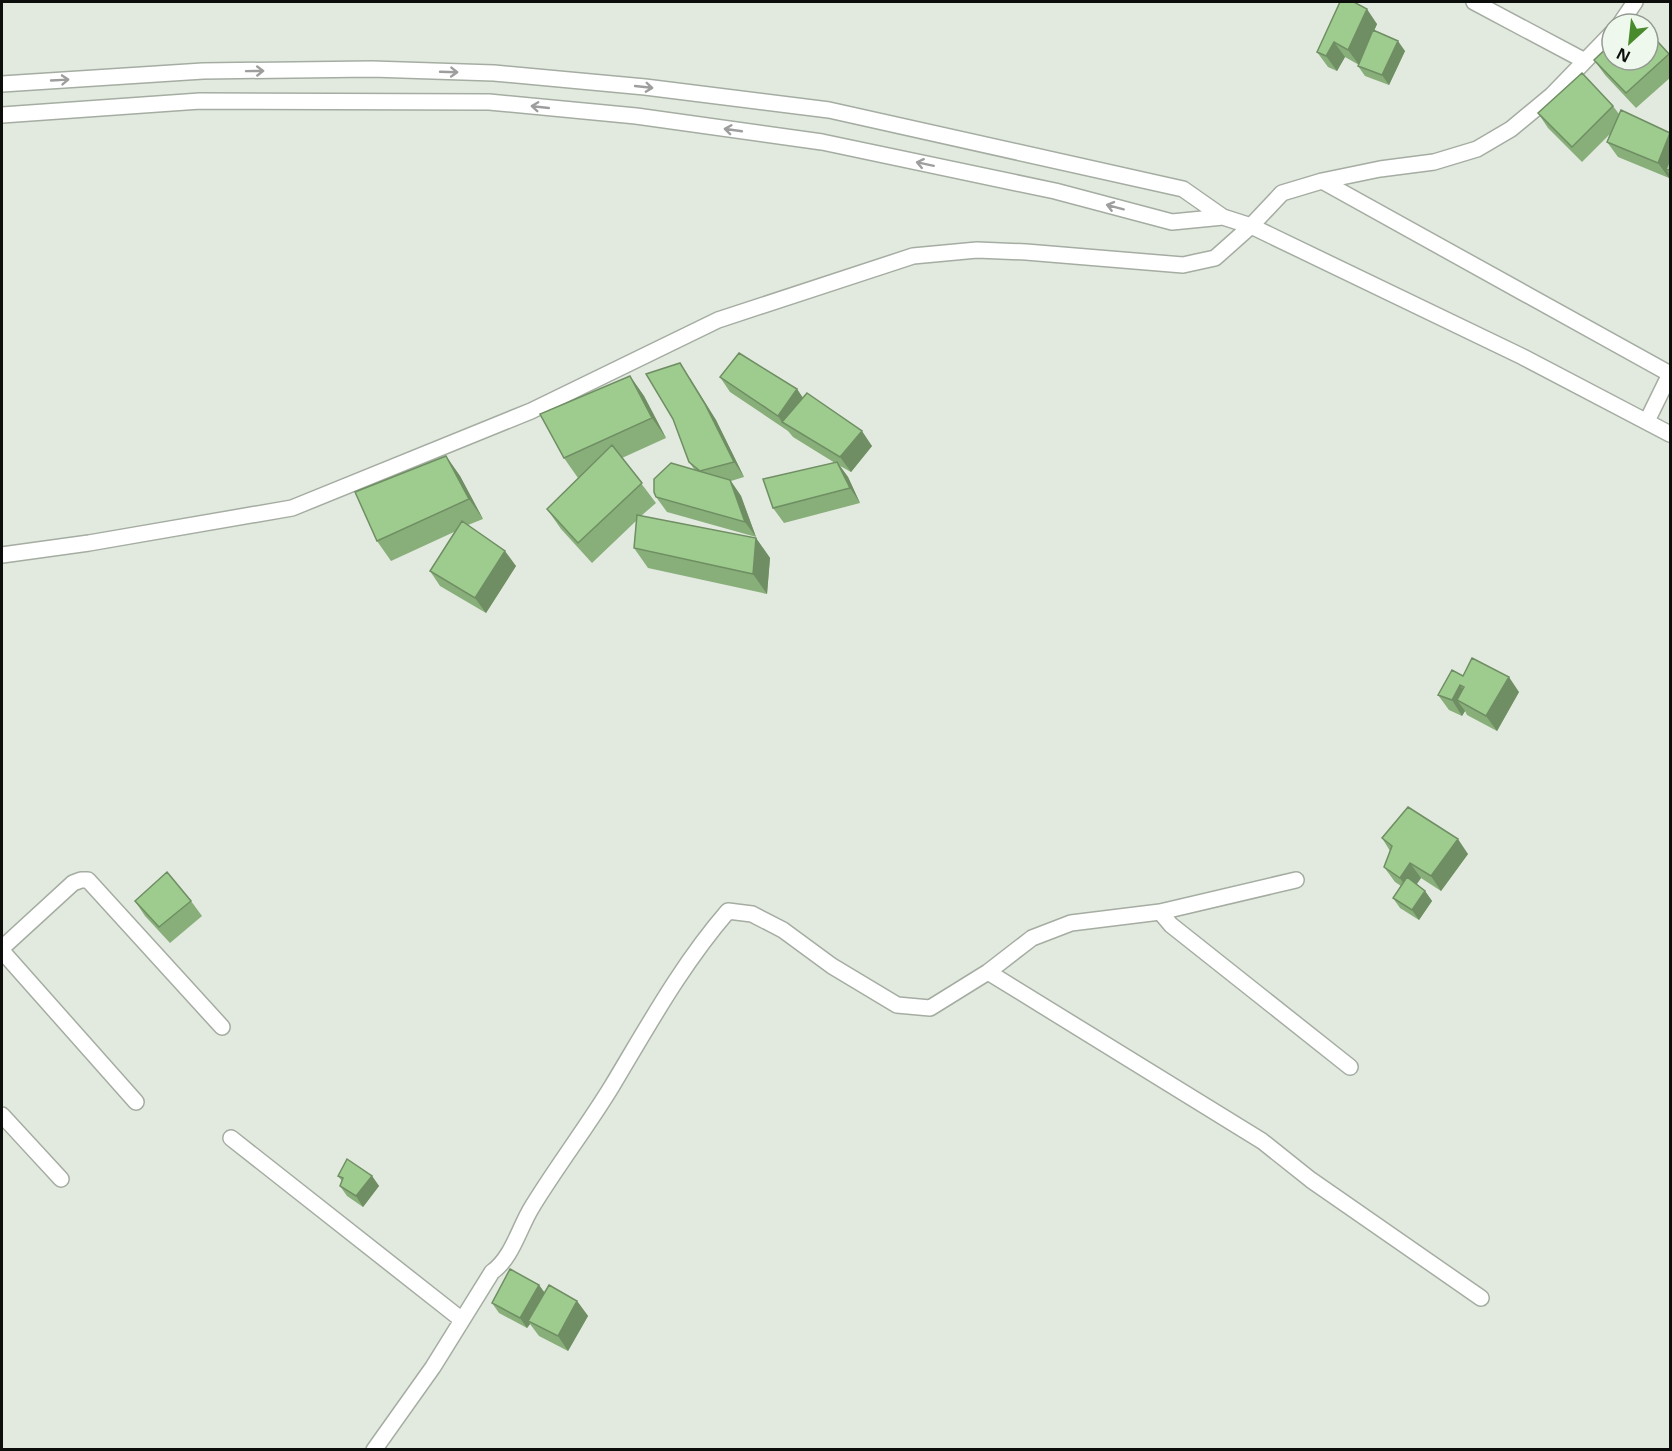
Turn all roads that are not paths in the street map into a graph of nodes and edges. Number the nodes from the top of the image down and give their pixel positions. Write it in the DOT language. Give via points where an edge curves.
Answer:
graph roads {
  1 [pos="1474,2"];
  2 [pos="1600,46"];
  3 [pos="1586,61"];
  4 [pos="2,84"];
  5 [pos="2,115"];
  6 [pos="1322,181"];
  7 [pos="1223,217"];
  8 [pos="1251,226"];
  9 [pos="1671,374"];
  10 [pos="1647,421"];
  11 [pos="1671,434"];
  12 [pos="2,555"];
  13 [pos="1296,880"];
  14 [pos="1160,912"];
  15 [pos="2,950"];
  16 [pos="988,972"];
  17 [pos="222,1027"];
  18 [pos="1350,1067"];
  19 [pos="136,1102"];
  20 [pos="2,1114"];
  21 [pos="231,1138"];
  22 [pos="61,1179"];
  23 [pos="1481,1298"];
  24 [pos="462,1320"];
  25 [pos="374,1449"];
  1 -- 3 [label="street"];
  2 -- 3 [label="street"];
  3 -- 6 [label="street" via="1519,123 1477,148 1434,162"];
  4 -- 7 [label="street, one-way" via="203,71 372,69 494,73 645,87 829,110 1060,161 1183,189"];
  7 -- 5 [label="street, one-way" via="1172,222 1054,191 822,142 636,116 489,102 200,101"];
  6 -- 8 [label="street" via="1282,193"];
  6 -- 9 [label="street"];
  7 -- 8 [label="street"];
  8 -- 10 [label="street"];
  8 -- 12 [label="street" via="1215,258 1183,265 977,250 913,256 718,320 531,411 292,508"];
  9 -- 10 [label="street"];
  10 -- 11 [label="street"];
  13 -- 14 [label="street"];
  14 -- 16 [label="street" via="1071,923 1032,938"];
  14 -- 18 [label="street" via="1171,926"];
  15 -- 17 [label="street" via="73,883 88,880"];
  15 -- 19 [label="street"];
  16 -- 23 [label="street" via="1262,1141 1311,1180"];
  16 -- 24 [label="street" via="930,1008 897,1005 832,966 783,930 752,914 728,911 705,937 650,1020 611,1088 531,1208 502,1265 492,1272"];
  20 -- 22 [label="street"];
  21 -- 24 [label="street"];
  24 -- 25 [label="street"];
}
